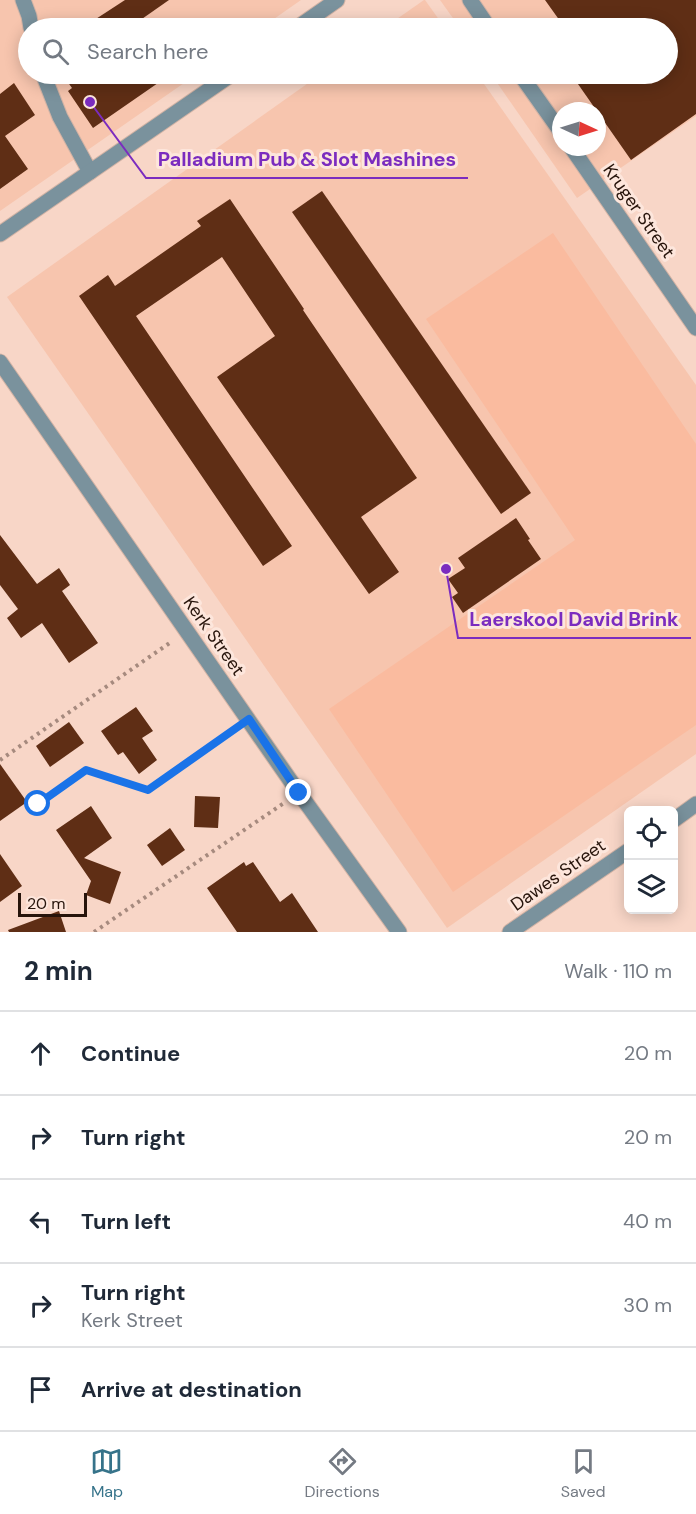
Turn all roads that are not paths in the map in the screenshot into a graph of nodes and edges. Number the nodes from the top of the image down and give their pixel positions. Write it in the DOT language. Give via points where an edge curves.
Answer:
graph roads {
  1 [pos="23,0"];
  2 [pos="337,0"];
  3 [pos="470,0"];
  4 [pos="29,18"];
  5 [pos="311,18"];
  6 [pos="482,18"];
  7 [pos="47,84"];
  8 [pos="218,84"];
  9 [pos="527,84"];
  10 [pos="552,119"];
  11 [pos="577,156"];
  12 [pos="90,172"];
  13 [pos="0,234"];
  14 [pos="696,328"];
  15 [pos="0,362"];
  16 [pos="696,804"];
  17 [pos="678,817"];
  18 [pos="624,854"];
  19 [pos="399,932"];
  20 [pos="510,932"];
  1 -- 4 [label="street"];
  2 -- 5 [label="street"];
  3 -- 6 [label="street"];
  7 -- 12 [label="street"];
  8 -- 12 [label="street"];
  9 -- 10 [label="street"];
  11 -- 14 [label="street, Kruger Street"];
  12 -- 13 [label="street"];
  15 -- 19 [label="street, Kerk Street"];
  16 -- 17 [label="street"];
  18 -- 20 [label="street, Dawes Street"];
}
